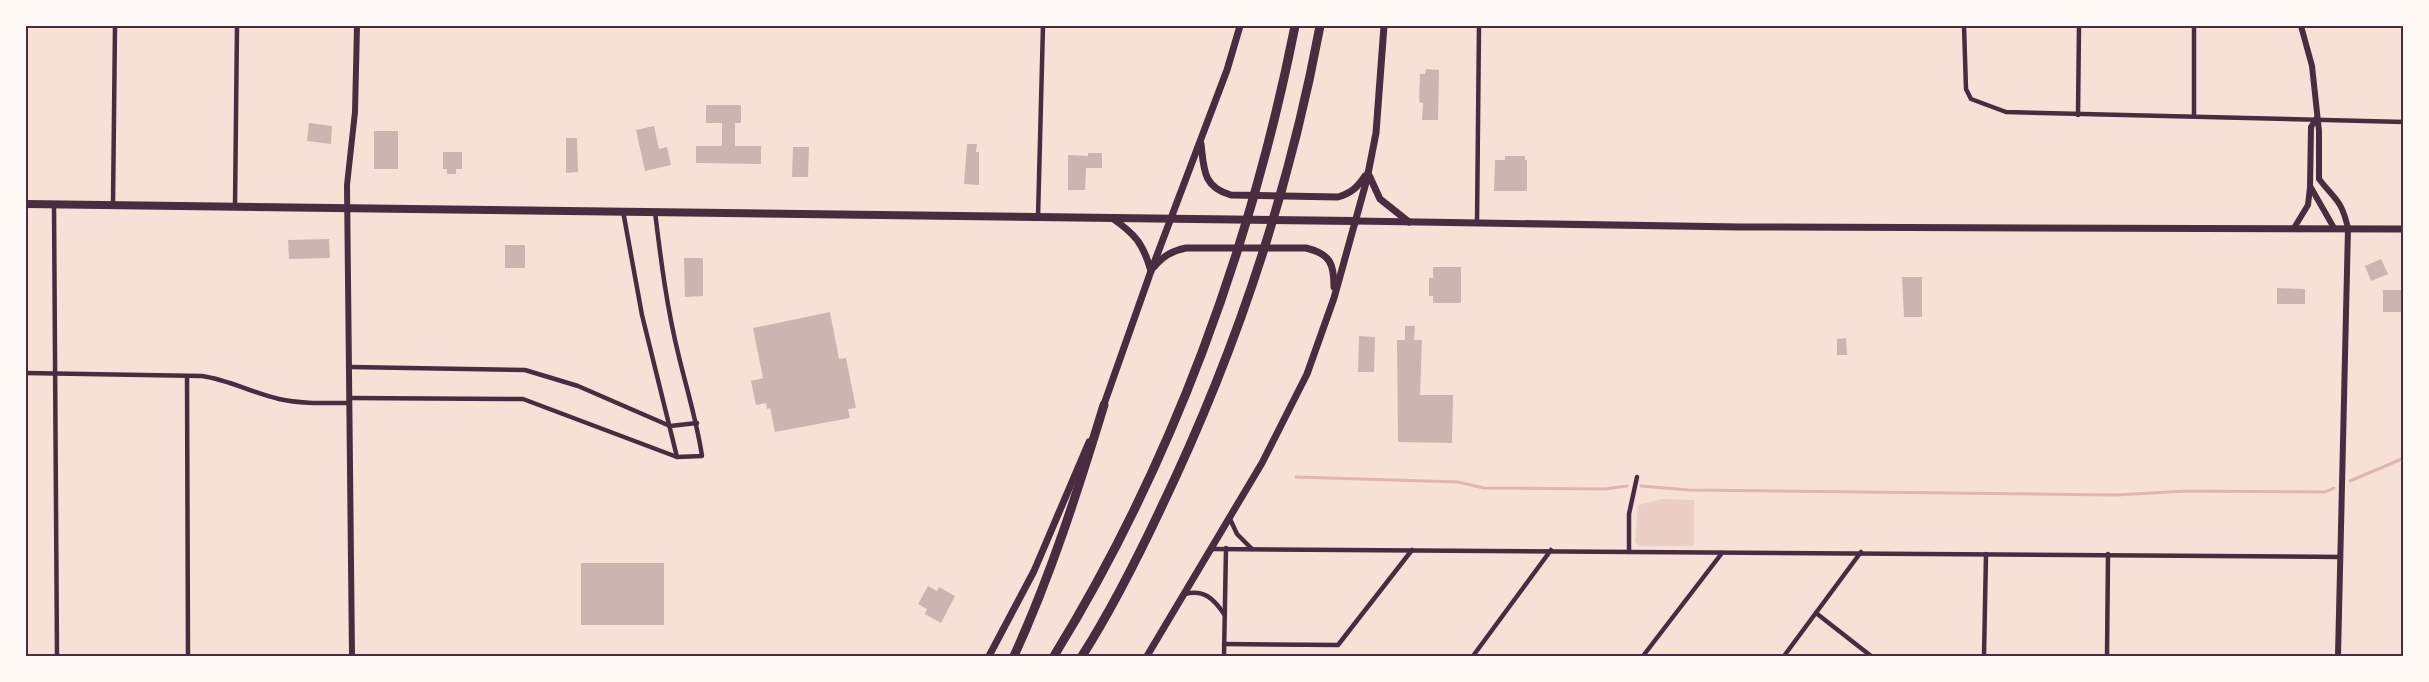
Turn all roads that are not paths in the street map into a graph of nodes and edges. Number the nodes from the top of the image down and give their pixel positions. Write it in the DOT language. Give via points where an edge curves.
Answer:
graph roads {
  1 [pos="115,26"];
  2 [pos="237,26"];
  3 [pos="357,26"];
  4 [pos="1043,26"];
  5 [pos="1240,26"];
  6 [pos="1295,26"];
  7 [pos="1322,26"];
  8 [pos="1384,26"];
  9 [pos="1479,26"];
  10 [pos="1964,26"];
  11 [pos="2079,26"];
  12 [pos="2194,26"];
  13 [pos="2301,26"];
  14 [pos="2079,115"];
  15 [pos="2194,115"];
  16 [pos="2317,118"];
  17 [pos="2403,122"];
  18 [pos="1201,142"];
  19 [pos="1368,173"];
  20 [pos="2310,186"];
  21 [pos="26,204"];
  22 [pos="54,204"];
  23 [pos="113,204"];
  24 [pos="235,206"];
  25 [pos="347,207"];
  26 [pos="623,212"];
  27 [pos="655,212"];
  28 [pos="1038,217"];
  29 [pos="1112,218"];
  30 [pos="1171,218"];
  31 [pos="1356,221"];
  32 [pos="1409,222"];
  33 [pos="1477,223"];
  34 [pos="2294,228"];
  35 [pos="2334,228"];
  36 [pos="2348,228"];
  37 [pos="2403,229"];
  38 [pos="1151,271"];
  39 [pos="1334,298"];
  40 [pos="350,367"];
  41 [pos="26,373"];
  42 [pos="55,373"];
  43 [pos="187,377"];
  44 [pos="349,400"];
  45 [pos="1104,405"];
  46 [pos="697,423"];
  47 [pos="670,426"];
  48 [pos="677,458"];
  49 [pos="1637,477"];
  50 [pos="1230,519"];
  51 [pos="1227,548"];
  52 [pos="1211,549"];
  53 [pos="1252,549"];
  54 [pos="1412,550"];
  55 [pos="1551,550"];
  56 [pos="1629,552"];
  57 [pos="1862,552"];
  58 [pos="1722,553"];
  59 [pos="1986,554"];
  60 [pos="2108,554"];
  61 [pos="2341,557"];
  62 [pos="1185,594"];
  63 [pos="1816,613"];
  64 [pos="1225,615"];
  65 [pos="1224,645"];
  66 [pos="57,657"];
  67 [pos="188,657"];
  68 [pos="352,657"];
  69 [pos="989,657"];
  70 [pos="1014,657"];
  71 [pos="1054,657"];
  72 [pos="1082,657"];
  73 [pos="1147,657"];
  74 [pos="1224,657"];
  75 [pos="1473,657"];
  76 [pos="1643,657"];
  77 [pos="1784,657"];
  78 [pos="1871,657"];
  79 [pos="1984,657"];
  80 [pos="2107,657"];
  81 [pos="2338,657"];
  1 -- 23 [label="street"];
  2 -- 24 [label="street"];
  3 -- 25 [label="street"];
  4 -- 28 [label="street"];
  5 -- 18 [label="main road"];
  6 -- 71 [label="highway" via="1262,166 1229,272 1176,417 1095,586"];
  7 -- 72 [label="highway" via="1255,273 1196,435 1134,565"];
  8 -- 19 [label="main road" via="1376,133"];
  9 -- 33 [label="street"];
  10 -- 14 [label="street" via="1966,89 1971,99 2007,112"];
  11 -- 14 [label="street"];
  12 -- 15 [label="street"];
  13 -- 16 [label="street" via="2312,66"];
  14 -- 15 [label="street"];
  15 -- 16 [label="street"];
  16 -- 17 [label="street"];
  16 -- 20 [label="street" via="2311,127"];
  16 -- 36 [label="street" via="2319,179 2338,198"];
  18 -- 19 [label="main road" via="1209,183 1218,192 1231,195 1338,196 1358,187"];
  18 -- 30 [label="main road"];
  19 -- 31 [label="main road"];
  19 -- 32 [label="main road" via="1380,199"];
  20 -- 34 [label="street" via="2308,205"];
  20 -- 35 [label="street"];
  21 -- 22 [label="highway"];
  22 -- 23 [label="highway"];
  22 -- 42 [label="street"];
  23 -- 24 [label="highway"];
  24 -- 25 [label="highway"];
  25 -- 26 [label="highway"];
  25 -- 40 [label="street"];
  26 -- 27 [label="highway"];
  26 -- 47 [label="street" via="642,315"];
  27 -- 28 [label="highway"];
  27 -- 46 [label="street" via="664,288"];
  28 -- 29 [label="highway"];
  29 -- 30 [label="highway"];
  29 -- 38 [label="main road" via="1134,233 1144,248"];
  30 -- 31 [label="highway"];
  30 -- 38 [label="main road"];
  31 -- 32 [label="main road"];
  31 -- 39 [label="main road"];
  32 -- 33 [label="main road"];
  33 -- 34 [label="main road"];
  34 -- 35 [label="main road"];
  35 -- 36 [label="main road"];
  36 -- 37 [label="main road"];
  36 -- 61 [label="street"];
  38 -- 39 [label="main road" via="1174,250 1186,248 1306,248 1320,251 1329,259 1334,271"];
  38 -- 45 [label="main road"];
  39 -- 50 [label="main road" via="1307,374"];
  40 -- 44 [label="street"];
  40 -- 47 [label="street" via="525,370 578,386"];
  41 -- 42 [label="street"];
  42 -- 43 [label="street"];
  42 -- 66 [label="street"];
  43 -- 44 [label="street" via="218,378 279,399"];
  43 -- 67 [label="street"];
  44 -- 48 [label="street" via="523,399"];
  44 -- 68 [label="street"];
  45 -- 69 [label="main road" via="1033,572"];
  45 -- 70 [label="highway" via="1050,570"];
  46 -- 47 [label="street"];
  46 -- 48 [label="street" via="702,456"];
  47 -- 48 [label="street"];
  49 -- 56 [label="street" via="1629,513"];
  50 -- 52 [label="main road"];
  50 -- 53 [label="street" via="1237,534"];
  51 -- 52 [label="street"];
  51 -- 53 [label="street"];
  51 -- 64 [label="street"];
  52 -- 62 [label="main road"];
  53 -- 54 [label="street"];
  54 -- 55 [label="street"];
  54 -- 65 [label="street" via="1338,645"];
  55 -- 56 [label="street"];
  55 -- 75 [label="street"];
  56 -- 58 [label="street"];
  57 -- 58 [label="street"];
  57 -- 59 [label="street"];
  57 -- 63 [label="street"];
  58 -- 76 [label="street"];
  59 -- 60 [label="street"];
  59 -- 79 [label="street"];
  60 -- 61 [label="street"];
  60 -- 80 [label="street"];
  61 -- 81 [label="street"];
  62 -- 64 [label="street" via="1204,594"];
  62 -- 73 [label="main road"];
  63 -- 77 [label="street"];
  63 -- 78 [label="street"];
  64 -- 65 [label="street"];
  65 -- 74 [label="street"];
}
